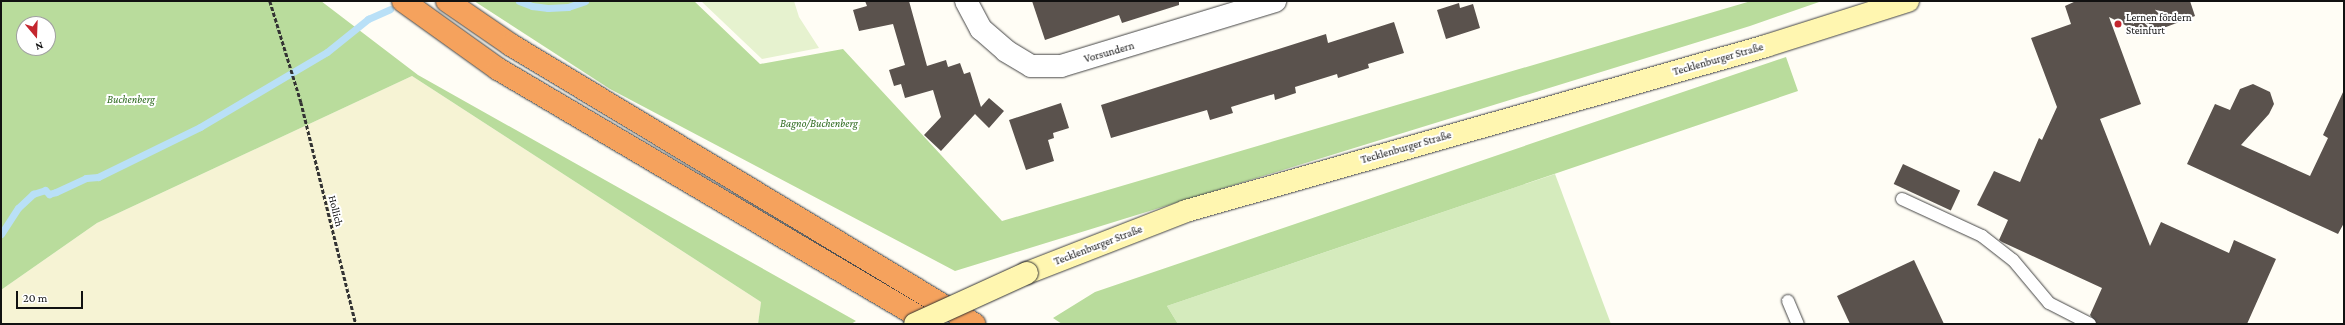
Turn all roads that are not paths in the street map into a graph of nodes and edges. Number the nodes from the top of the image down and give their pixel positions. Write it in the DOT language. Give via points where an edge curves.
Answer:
graph roads {
  1 [pos="402,1"];
  2 [pos="447,1"];
  3 [pos="966,1"];
  4 [pos="1275,1"];
  5 [pos="1908,1"];
  6 [pos="1902,199"];
  7 [pos="1788,301"];
  8 [pos="915,324"];
  9 [pos="931,324"];
  10 [pos="974,324"];
  11 [pos="1798,324"];
  12 [pos="2090,324"];
  1 -- 9 [label="highway" via="498,69"];
  2 -- 10 [label="highway" via="511,45"];
  3 -- 4 [label="street, Vorsundern" via="981,29 1006,51 1031,66 1061,66"];
  5 -- 8 [label="main road, Tecklenburger Straße, bridge" via="1766,46 1186,211 1026,273"];
  6 -- 12 [label="lane" via="1982,236 2013,260 2049,303"];
  7 -- 11 [label="lane"];
}
